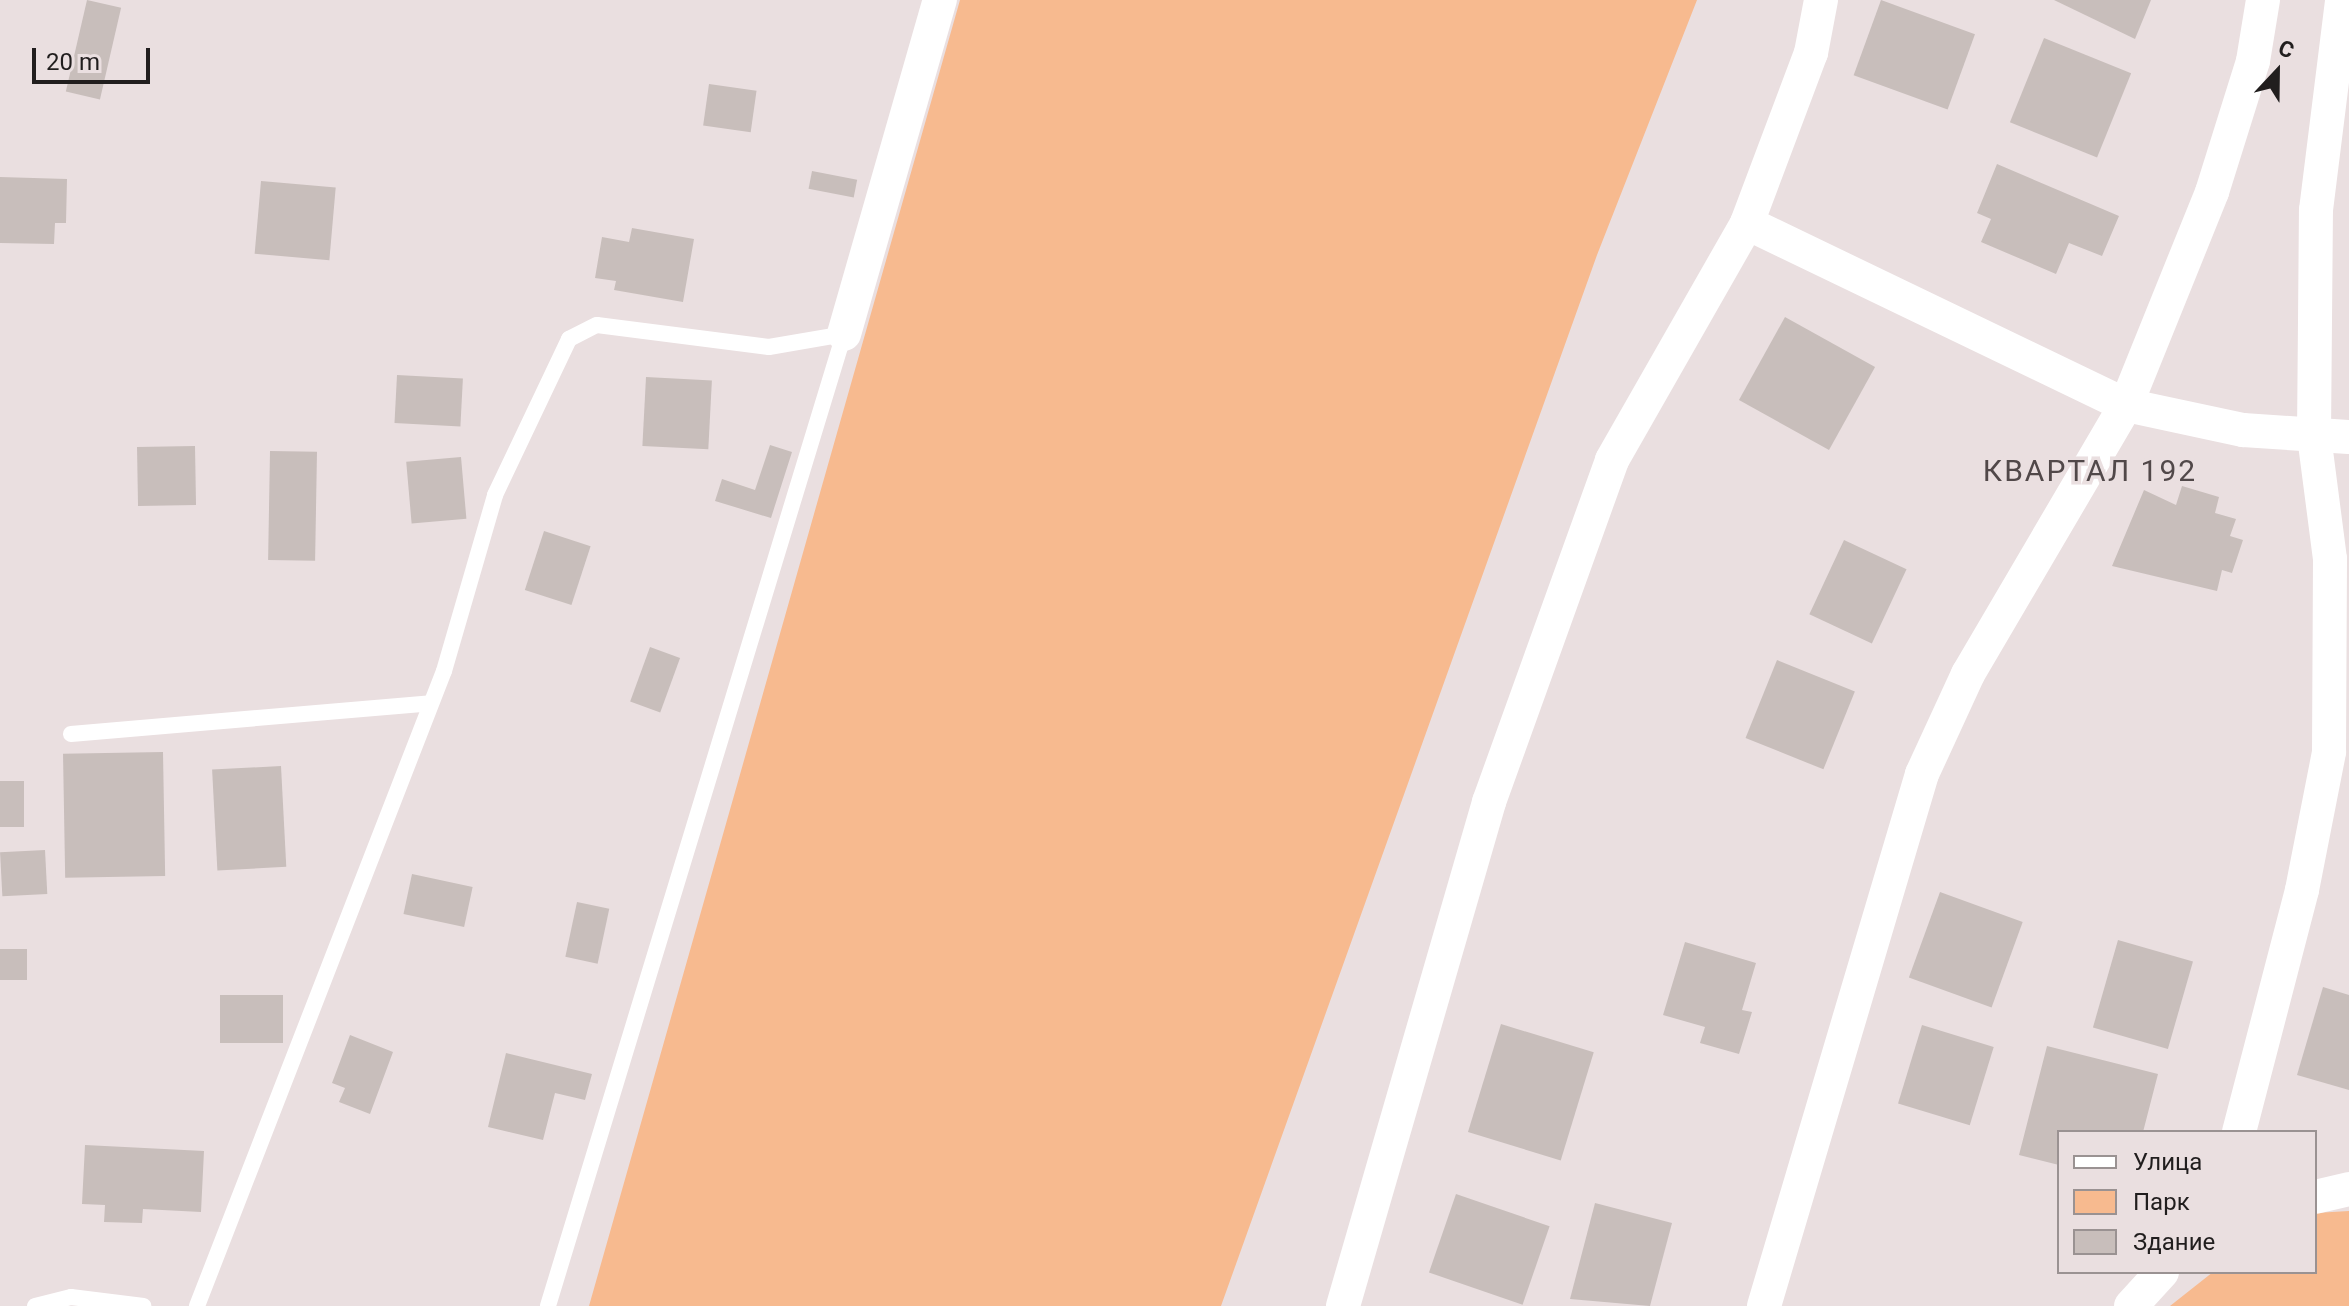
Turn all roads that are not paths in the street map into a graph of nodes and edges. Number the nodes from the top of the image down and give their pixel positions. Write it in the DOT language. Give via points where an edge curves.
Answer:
graph roads {
  1 [pos="940,0"];
  2 [pos="1821,0"];
  3 [pos="2263,0"];
  4 [pos="2342,0"];
  5 [pos="1747,223"];
  6 [pos="844,334"];
  7 [pos="2126,405"];
  8 [pos="2314,435"];
  9 [pos="2349,437"];
  10 [pos="431,703"];
  11 [pos="71,734"];
  12 [pos="2240,1130"];
  13 [pos="2349,1189"];
  14 [pos="2317,1197"];
  15 [pos="2160,1274"];
  16 [pos="35,1306"];
  17 [pos="143,1306"];
  18 [pos="197,1306"];
  19 [pos="548,1306"];
  20 [pos="1343,1306"];
  21 [pos="1764,1306"];
  22 [pos="2131,1306"];
  1 -- 6 [label="street"];
  2 -- 5 [label="street" via="1811,53"];
  3 -- 7 [label="street" via="2253,61 2212,192"];
  4 -- 8 [label="street" via="2316,210"];
  5 -- 7 [label="street"];
  5 -- 20 [label="street" via="1612,460 1489,802"];
  6 -- 10 [label="lane" via="769,347 597,325 569,339 495,495"];
  6 -- 19 [label="lane"];
  7 -- 8 [label="street" via="2243,430"];
  7 -- 21 [label="street" via="1968,674 1922,774"];
  8 -- 9 [label="street"];
  8 -- 12 [label="street" via="2330,559 2329,752 2302,890"];
  10 -- 11 [label="lane"];
  10 -- 18 [label="lane"];
  13 -- 14 [label="street"];
  15 -- 22 [label="street"];
  16 -- 17 [label="lane" via="71,1297"];
}
